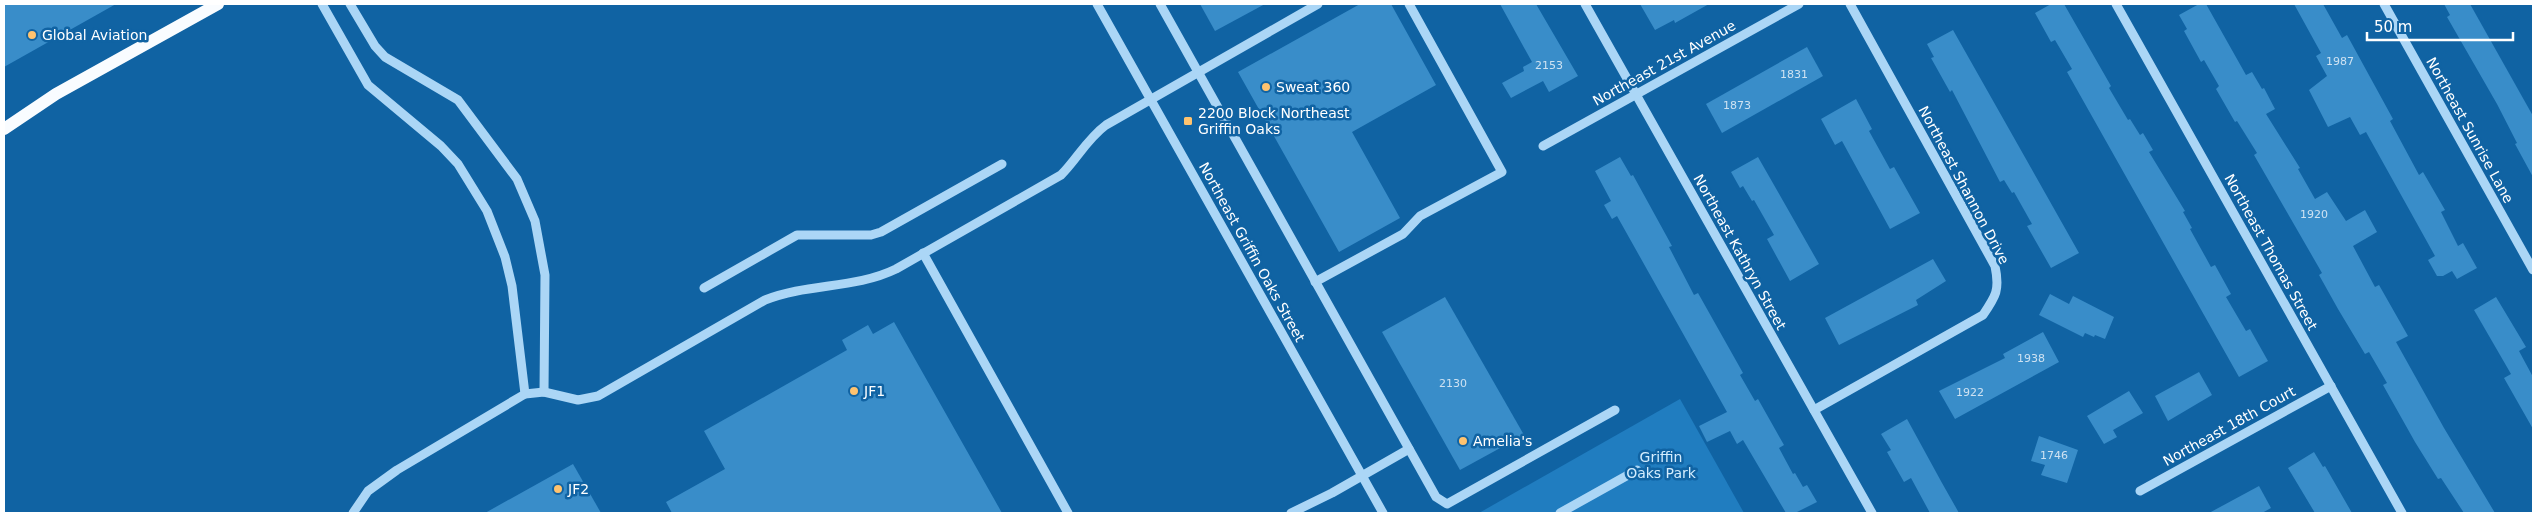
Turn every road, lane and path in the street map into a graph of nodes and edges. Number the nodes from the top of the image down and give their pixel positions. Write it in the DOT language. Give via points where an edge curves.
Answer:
graph roads {
  1 [pos="218,4"];
  2 [pos="322,4"];
  3 [pos="350,4"];
  4 [pos="1097,4"];
  5 [pos="1160,4"];
  6 [pos="1318,4"];
  7 [pos="1409,4"];
  8 [pos="1585,4"];
  9 [pos="1799,4"];
  10 [pos="1850,4"];
  11 [pos="2116,4"];
  12 [pos="2384,4"];
  13 [pos="1197,71"];
  14 [pos="1636,94"];
  15 [pos="1152,100"];
  16 [pos="4,129"];
  17 [pos="1543,146"];
  18 [pos="1002,164"];
  19 [pos="924,253"];
  20 [pos="2533,270"];
  21 [pos="1315,282"];
  22 [pos="704,288"];
  23 [pos="2331,386"];
  24 [pos="544,392"];
  25 [pos="525,394"];
  26 [pos="1615,410"];
  27 [pos="1814,410"];
  28 [pos="1409,449"];
  29 [pos="1637,470"];
  30 [pos="1362,476"];
  31 [pos="2140,491"];
  32 [pos="354,513"];
  33 [pos="1068,513"];
  34 [pos="1291,513"];
  35 [pos="1383,513"];
  36 [pos="1560,513"];
  37 [pos="1872,513"];
  38 [pos="2402,513"];
  1 -- 16 [label="main road" via="56,94"];
  2 -- 25 [label="street" via="368,85 441,146 458,164 487,211 505,257 512,286"];
  3 -- 24 [label="street" via="385,57 458,100 517,179 535,221 545,275"];
  4 -- 15 [label="street, Northeast Griffin Oaks Street"];
  5 -- 13 [label="street"];
  6 -- 13 [label="street"];
  7 -- 21 [label="street" via="1502,172 1420,216 1403,234"];
  8 -- 14 [label="street, Northeast Kathryn Street"];
  9 -- 14 [label="street, Northeast 21st Avenue"];
  10 -- 27 [label="street, Northeast Shannon Drive" via="1995,266 1998,281 1996,296 1983,315"];
  11 -- 23 [label="street, Northeast Thomas Street"];
  12 -- 20 [label="street, Northeast Sunrise Lane"];
  13 -- 15 [label="street"];
  13 -- 21 [label="street"];
  14 -- 17 [label="street, Northeast 21st Avenue"];
  14 -- 27 [label="street, Northeast Kathryn Street"];
  15 -- 19 [label="street" via="1095,133 1061,175"];
  15 -- 30 [label="street, Northeast Griffin Oaks Street"];
  18 -- 22 [label="street" via="881,232 871,235 797,235"];
  19 -- 24 [label="street" via="876,277 794,290 765,300 598,396 578,400"];
  19 -- 33 [label="street"];
  21 -- 28 [label="street"];
  23 -- 31 [label="street, Northeast 18th Court"];
  23 -- 38 [label="street, Northeast Thomas Street"];
  24 -- 25 [label="street"];
  25 -- 32 [label="street" via="368,490"];
  26 -- 28 [label="street" via="1447,504 1436,497"];
  27 -- 37 [label="street, Northeast Kathryn Street"];
  28 -- 30 [label="street"];
  29 -- 36 [label="street"];
  30 -- 34 [label="street"];
  30 -- 35 [label="street, Northeast Griffin Oaks Street"];
}
